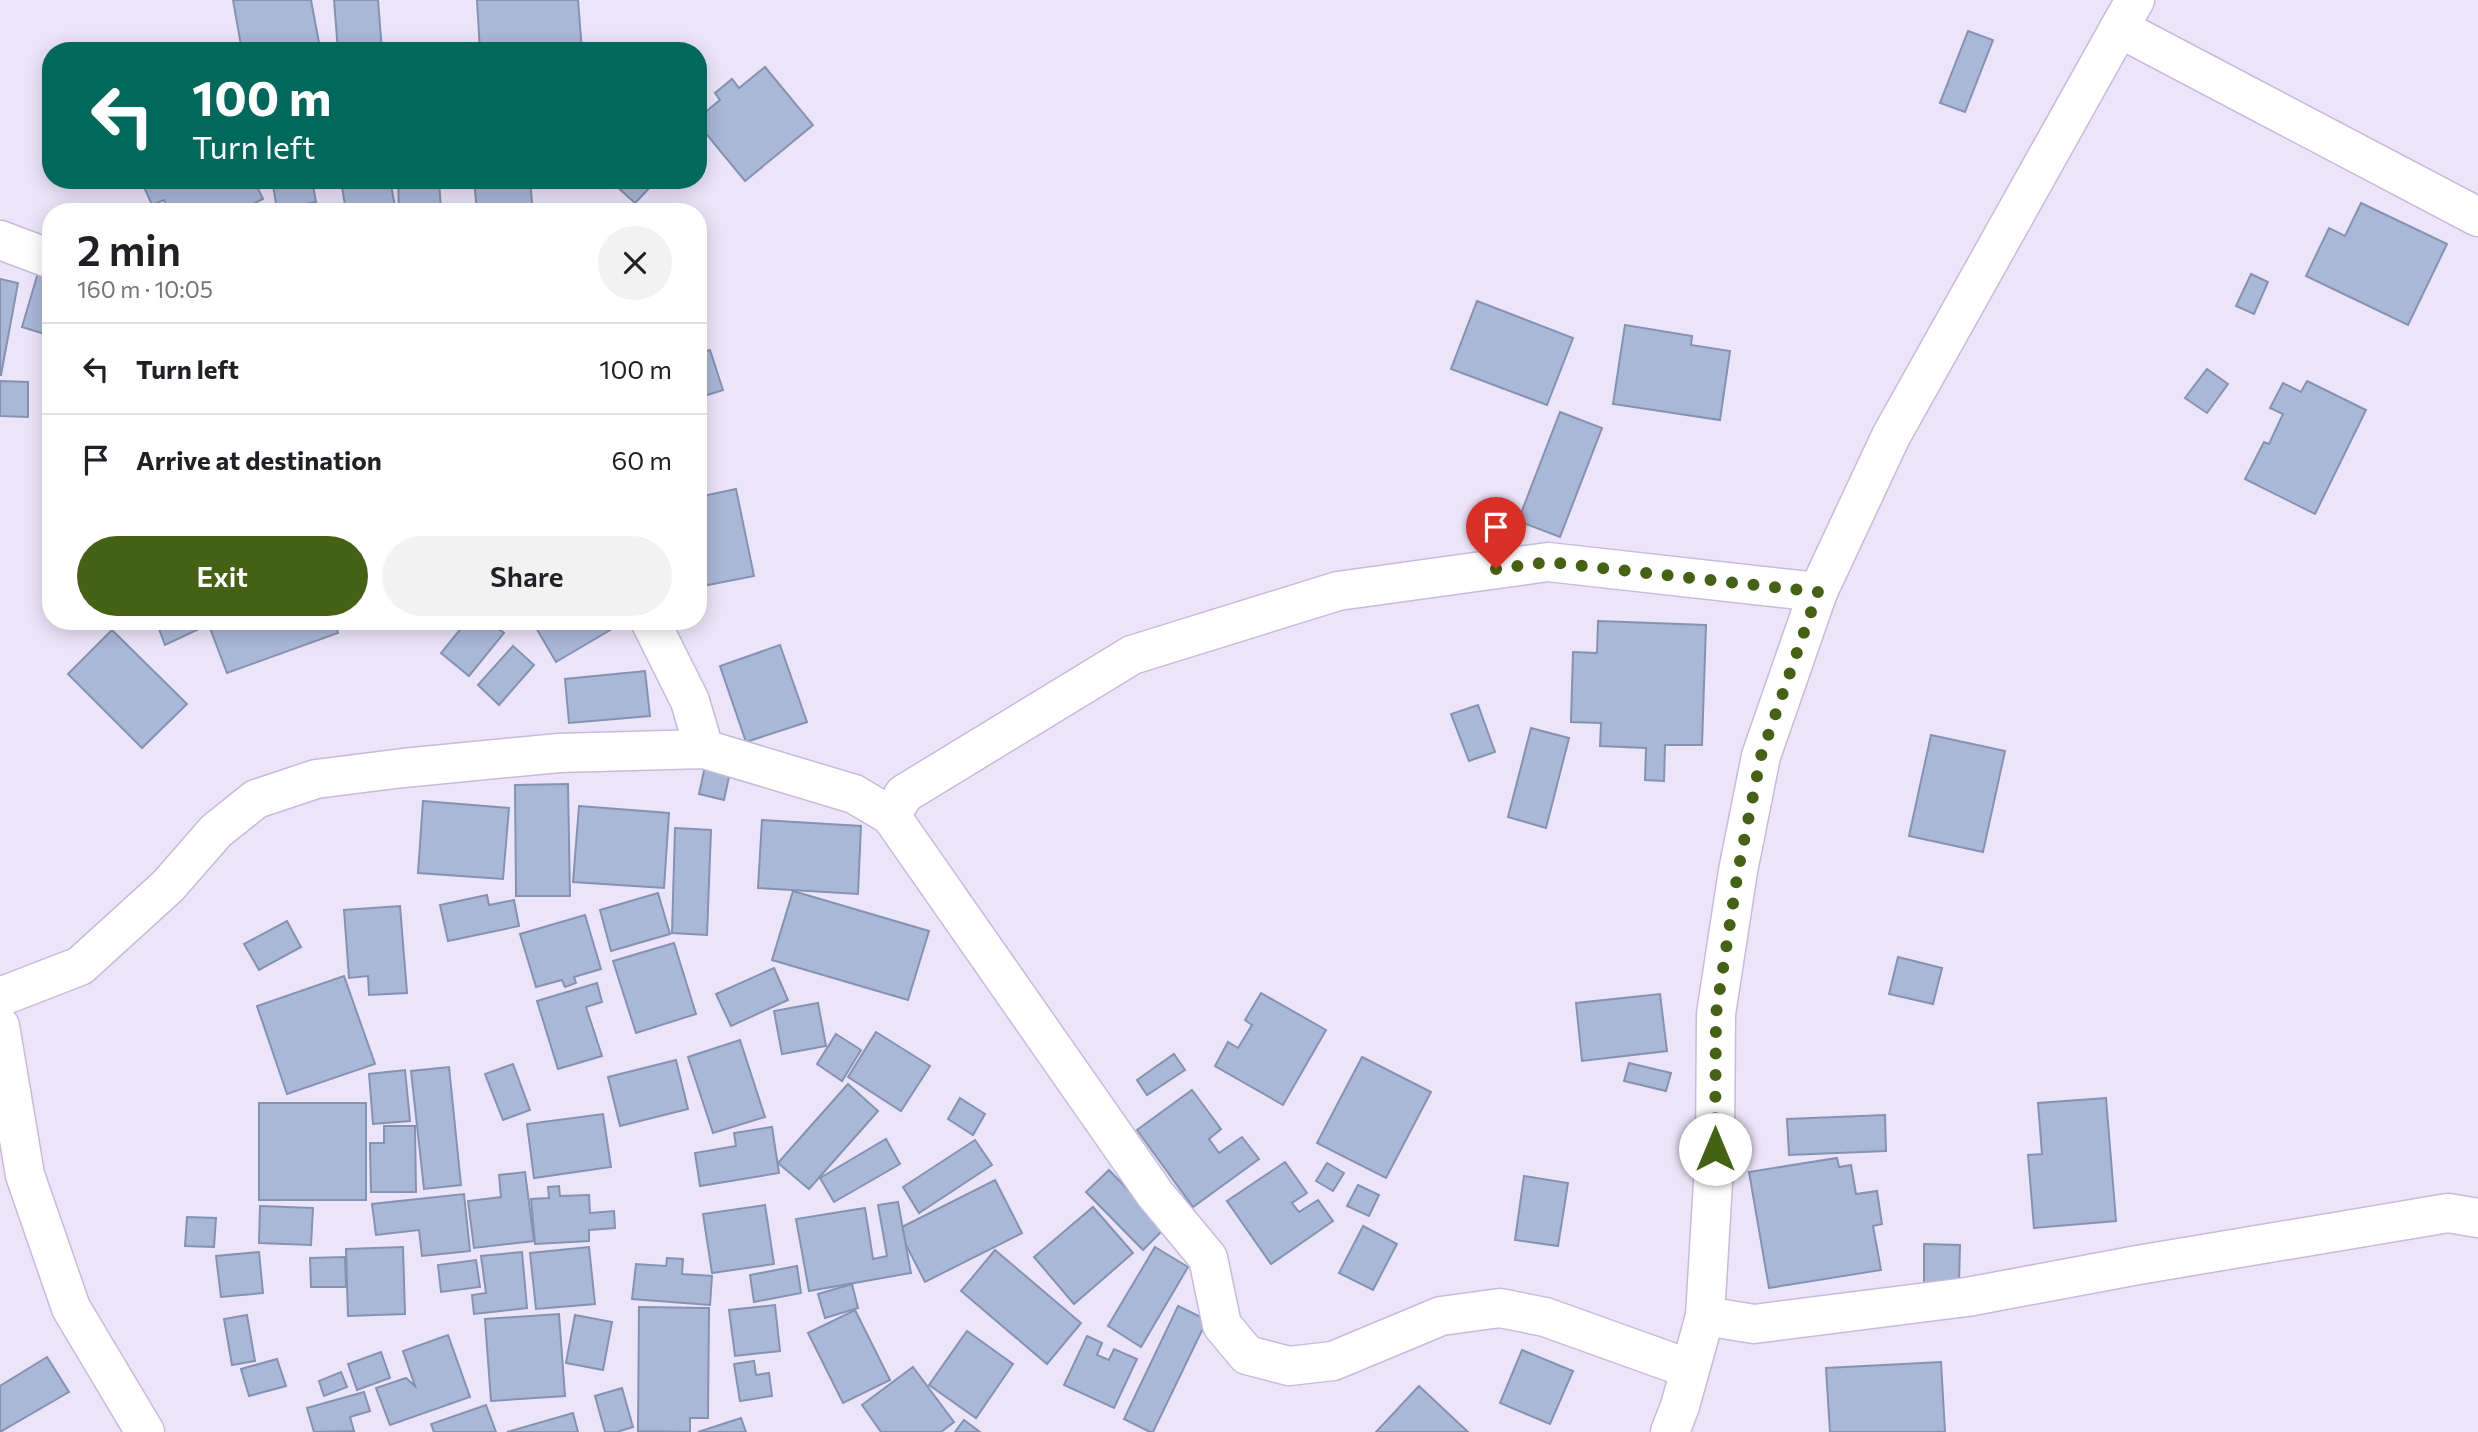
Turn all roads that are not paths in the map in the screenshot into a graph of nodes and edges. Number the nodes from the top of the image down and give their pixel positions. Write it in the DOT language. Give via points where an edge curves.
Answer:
graph roads {
  1 [pos="2127,14"];
  2 [pos="2478,218"];
  3 [pos="0,240"];
  4 [pos="42,256"];
  5 [pos="1818,592"];
  6 [pos="654,630"];
  7 [pos="704,749"];
  8 [pos="891,816"];
  9 [pos="0,997"];
  10 [pos="0,1026"];
  11 [pos="2478,1218"];
  12 [pos="1705,1316"];
  13 [pos="1690,1369"];
  14 [pos="145,1432"];
  15 [pos="1670,1432"];
  1 -- 2 [label="street"];
  1 -- 5 [label="street" via="1891,436"];
  3 -- 4 [label="street"];
  5 -- 8 [label="street" via="1548,562 1338,592 1132,656 904,794"];
  5 -- 12 [label="street" via="1761,756 1738,871 1716,1014 1715,1149"];
  6 -- 7 [label="street" via="690,701"];
  7 -- 8 [label="street" via="854,793"];
  7 -- 9 [label="street" via="559,753 403,768 316,779 256,799 216,831 168,886 79,966"];
  8 -- 13 [label="street" via="1155,1194 1208,1258 1222,1325 1247,1354 1289,1366 1333,1361 1441,1315 1500,1308 1545,1317"];
  10 -- 14 [label="street" via="25,1175 71,1308"];
  11 -- 12 [label="street" via="2448,1213 1967,1297 1754,1324"];
  12 -- 13 [label="street"];
  13 -- 15 [label="street"];
}
